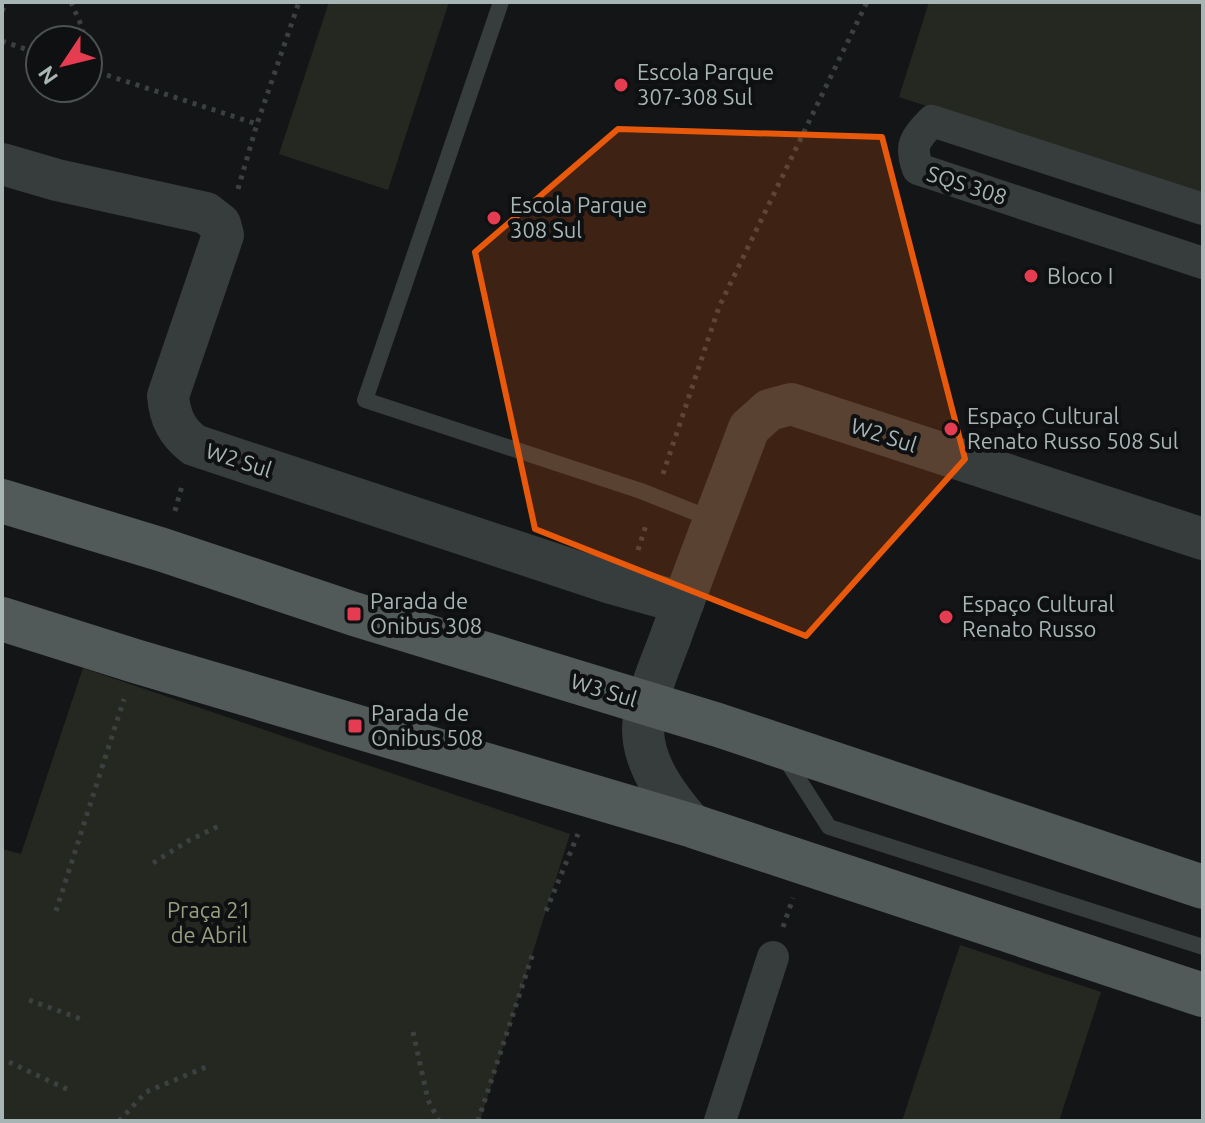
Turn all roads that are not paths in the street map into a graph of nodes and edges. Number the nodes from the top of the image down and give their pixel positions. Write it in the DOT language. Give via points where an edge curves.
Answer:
graph roads {
  1 [pos="501,2"];
  2 [pos="2,164"];
  3 [pos="1203,209"];
  4 [pos="1203,263"];
  5 [pos="2,501"];
  6 [pos="715,520"];
  7 [pos="1203,539"];
  8 [pos="683,603"];
  9 [pos="2,619"];
  10 [pos="648,704"];
  11 [pos="775,744"];
  12 [pos="693,826"];
  13 [pos="1203,887"];
  14 [pos="1203,947"];
  15 [pos="773,957"];
  16 [pos="1203,995"];
  17 [pos="720,1121"];
  1 -- 6 [label="lane" via="365,400"];
  2 -- 8 [label="street, W2 Sul" via="206,213 220,224 223,235 168,396 173,421 194,445"];
  3 -- 4 [label="street, SQS 308" via="932,121 917,136 912,153 918,169"];
  5 -- 10 [label="main road, W3 Sul"];
  6 -- 7 [label="street, W2 Sul" via="749,428 769,410 791,404"];
  6 -- 8 [label="street, W2 Sul"];
  8 -- 10 [label="street, W2 Sul"];
  9 -- 12 [label="main road"];
  10 -- 11 [label="main road, W3 Sul"];
  10 -- 12 [label="street, W2 Sul" via="643,732 651,764"];
  11 -- 13 [label="main road, W3 Sul"];
  11 -- 14 [label="lane" via="829,827"];
  12 -- 16 [label="main road"];
  15 -- 17 [label="street"];
}
